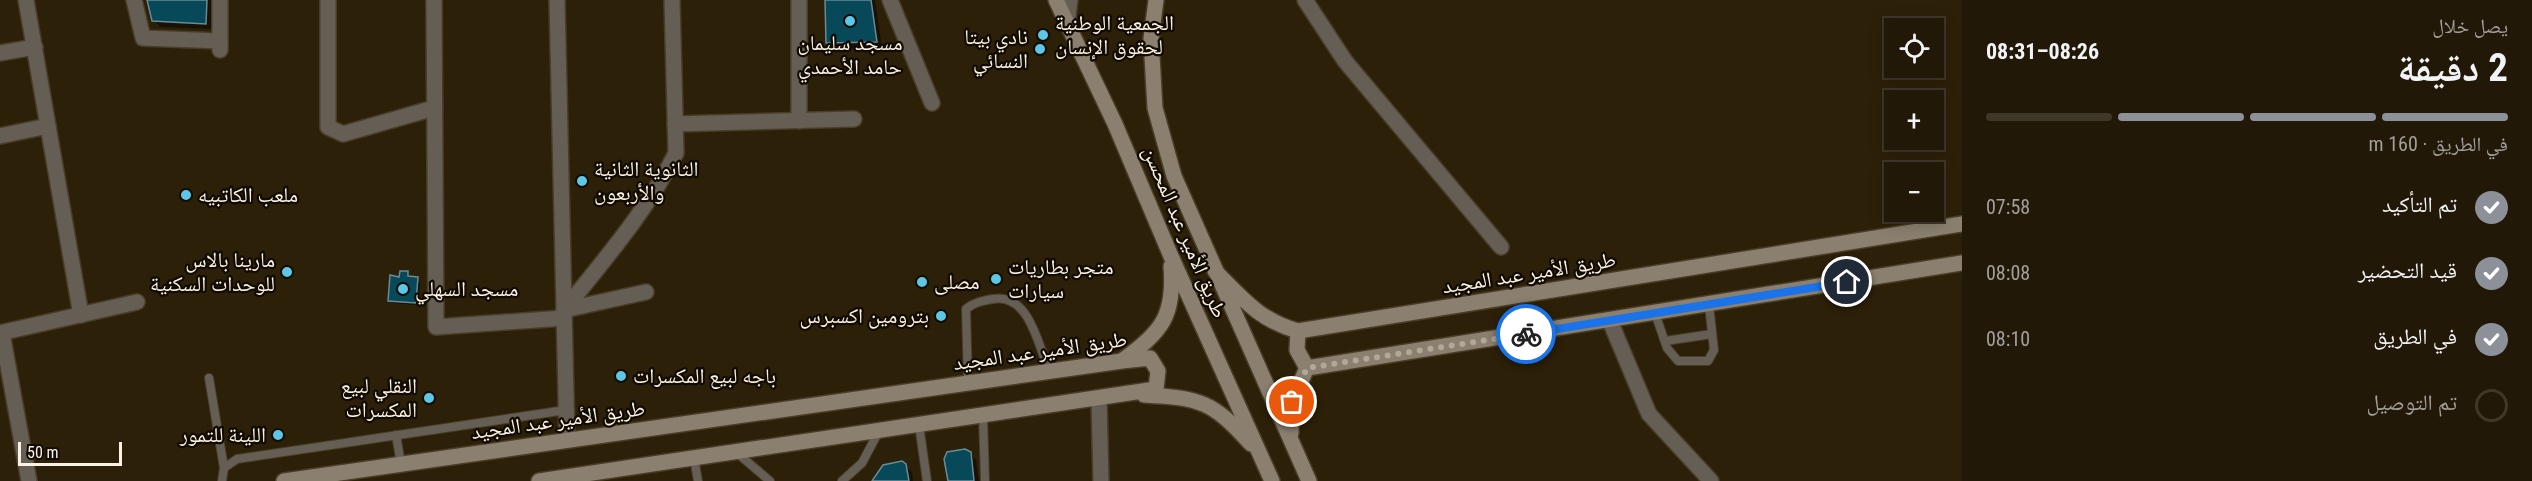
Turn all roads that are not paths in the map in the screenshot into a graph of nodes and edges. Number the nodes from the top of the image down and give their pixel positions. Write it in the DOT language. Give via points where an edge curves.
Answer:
graph roads {
  1 [pos="27,0"];
  2 [pos="134,0"];
  3 [pos="220,0"];
  4 [pos="328,0"];
  5 [pos="434,0"];
  6 [pos="557,0"];
  7 [pos="672,0"];
  8 [pos="798,0"];
  9 [pos="890,0"];
  10 [pos="1056,0"];
  11 [pos="1070,0"];
  12 [pos="1156,0"];
  13 [pos="1305,0"];
  14 [pos="1067,24"];
  15 [pos="35,47"];
  16 [pos="0,53"];
  17 [pos="932,102"];
  18 [pos="434,108"];
  19 [pos="854,119"];
  20 [pos="799,121"];
  21 [pos="675,124"];
  22 [pos="48,126"];
  23 [pos="0,136"];
  24 [pos="1962,224"];
  25 [pos="1501,247"];
  26 [pos="1170,254"];
  27 [pos="1962,263"];
  28 [pos="1215,271"];
  29 [pos="646,292"];
  30 [pos="137,302"];
  31 [pos="1709,304"];
  32 [pos="564,314"];
  33 [pos="1655,314"];
  34 [pos="81,315"];
  35 [pos="1610,321"];
  36 [pos="1298,331"];
  37 [pos="1,333"];
  38 [pos="1712,334"];
  39 [pos="1665,341"];
  40 [pos="1122,360"];
  41 [pos="1307,368"];
  42 [pos="1049,370"];
  43 [pos="209,378"];
  44 [pos="968,382"];
  45 [pos="1126,394"];
  46 [pos="1099,399"];
  47 [pos="566,410"];
  48 [pos="983,416"];
  49 [pos="919,425"];
  50 [pos="879,431"];
  51 [pos="396,435"];
  52 [pos="1291,439"];
  53 [pos="567,440"];
  54 [pos="736,453"];
  55 [pos="1260,454"];
  56 [pos="694,458"];
  57 [pos="401,464"];
  58 [pos="224,468"];
  59 [pos="607,476"];
  60 [pos="29,481"];
  61 [pos="222,481"];
  62 [pos="285,481"];
  63 [pos="539,481"];
  64 [pos="698,481"];
  65 [pos="770,481"];
  66 [pos="842,481"];
  67 [pos="927,481"];
  68 [pos="985,481"];
  69 [pos="1101,481"];
  70 [pos="1272,481"];
  71 [pos="1310,481"];
  72 [pos="1711,481"];
  1 -- 15 [label="street"];
  2 -- 3 [label="street" via="142,38 220,45"];
  4 -- 18 [label="street" via="328,127 343,134"];
  5 -- 18 [label="street"];
  6 -- 32 [label="street"];
  7 -- 21 [label="street"];
  8 -- 20 [label="street"];
  9 -- 17 [label="street"];
  10 -- 14 [label="main road, طريق الأمير عبد المحسن"];
  11 -- 14 [label="street"];
  12 -- 28 [label="main road, طريق الأمير عبد المحسن" via="1151,39 1155,108 1174,177"];
  13 -- 25 [label="street" via="1345,61"];
  14 -- 26 [label="main road, طريق الأمير عبد المحسن"];
  15 -- 16 [label="street"];
  15 -- 22 [label="street"];
  18 -- 32 [label="street" via="436,327"];
  19 -- 20 [label="street"];
  20 -- 21 [label="street"];
  21 -- 32 [label="street" via="675,153 664,176"];
  22 -- 23 [label="street"];
  22 -- 34 [label="street"];
  24 -- 36 [label="main road, طريق الأمير عبد المجيد"];
  26 -- 40 [label="main road" via="1173,291 1169,312 1159,331"];
  26 -- 55 [label="main road, طريق الأمير عبد المحسن"];
  27 -- 31 [label="main road"];
  28 -- 36 [label="main road" via="1261,316"];
  28 -- 52 [label="main road, طريق الأمير عبد المحسن"];
  29 -- 32 [label="street"];
  30 -- 34 [label="street"];
  31 -- 33 [label="main road"];
  31 -- 38 [label="lane"];
  32 -- 47 [label="street"];
  33 -- 35 [label="main road"];
  33 -- 39 [label="lane"];
  34 -- 37 [label="street"];
  35 -- 41 [label="main road"];
  35 -- 72 [label="street" via="1649,414"];
  36 -- 41 [label="main road" via="1297,350"];
  37 -- 60 [label="street"];
  38 -- 39 [label="lane"];
  38 -- 39 [label="lane" via="1713,354 1708,361 1677,362"];
  40 -- 42 [label="main road, طريق الأمير عبد المجيد"];
  40 -- 45 [label="main road, طريق الأمير عبد المجيد" via="1150,358 1158,371 1156,389"];
  41 -- 52 [label="main road" via="1292,402"];
  42 -- 44 [label="main road, طريق الأمير عبد المجيد"];
  42 -- 44 [label="lane" via="1024,312 1017,302 1003,297 975,302 966,309"];
  43 -- 58 [label="lane"];
  44 -- 53 [label="main road, طريق الأمير عبد المجيد"];
  45 -- 46 [label="main road, طريق الأمير عبد المجيد"];
  45 -- 55 [label="main road" via="1204,402 1227,418"];
  46 -- 48 [label="main road, طريق الأمير عبد المجيد"];
  46 -- 69 [label="street"];
  47 -- 51 [label="lane"];
  47 -- 53 [label="street"];
  48 -- 49 [label="main road, طريق الأمير عبد المجيد"];
  48 -- 68 [label="lane"];
  49 -- 50 [label="main road, طريق الأمير عبد المجيد"];
  49 -- 67 [label="lane"];
  50 -- 54 [label="main road, طريق الأمير عبد المجيد"];
  50 -- 66 [label="lane" via="862,463"];
  51 -- 57 [label="lane"];
  51 -- 58 [label="lane" via="237,459"];
  52 -- 71 [label="main road, طريق الأمير عبد المحسن"];
  53 -- 57 [label="main road, طريق الأمير عبد المجيد"];
  54 -- 56 [label="main road, طريق الأمير عبد المجيد"];
  54 -- 65 [label="lane"];
  55 -- 70 [label="main road, طريق الأمير عبد المحسن"];
  56 -- 59 [label="main road, طريق الأمير عبد المجيد"];
  56 -- 64 [label="lane"];
  57 -- 62 [label="main road, طريق الأمير عبد المجيد"];
  58 -- 61 [label="lane"];
  59 -- 63 [label="main road, طريق الأمير عبد المجيد"];
}
